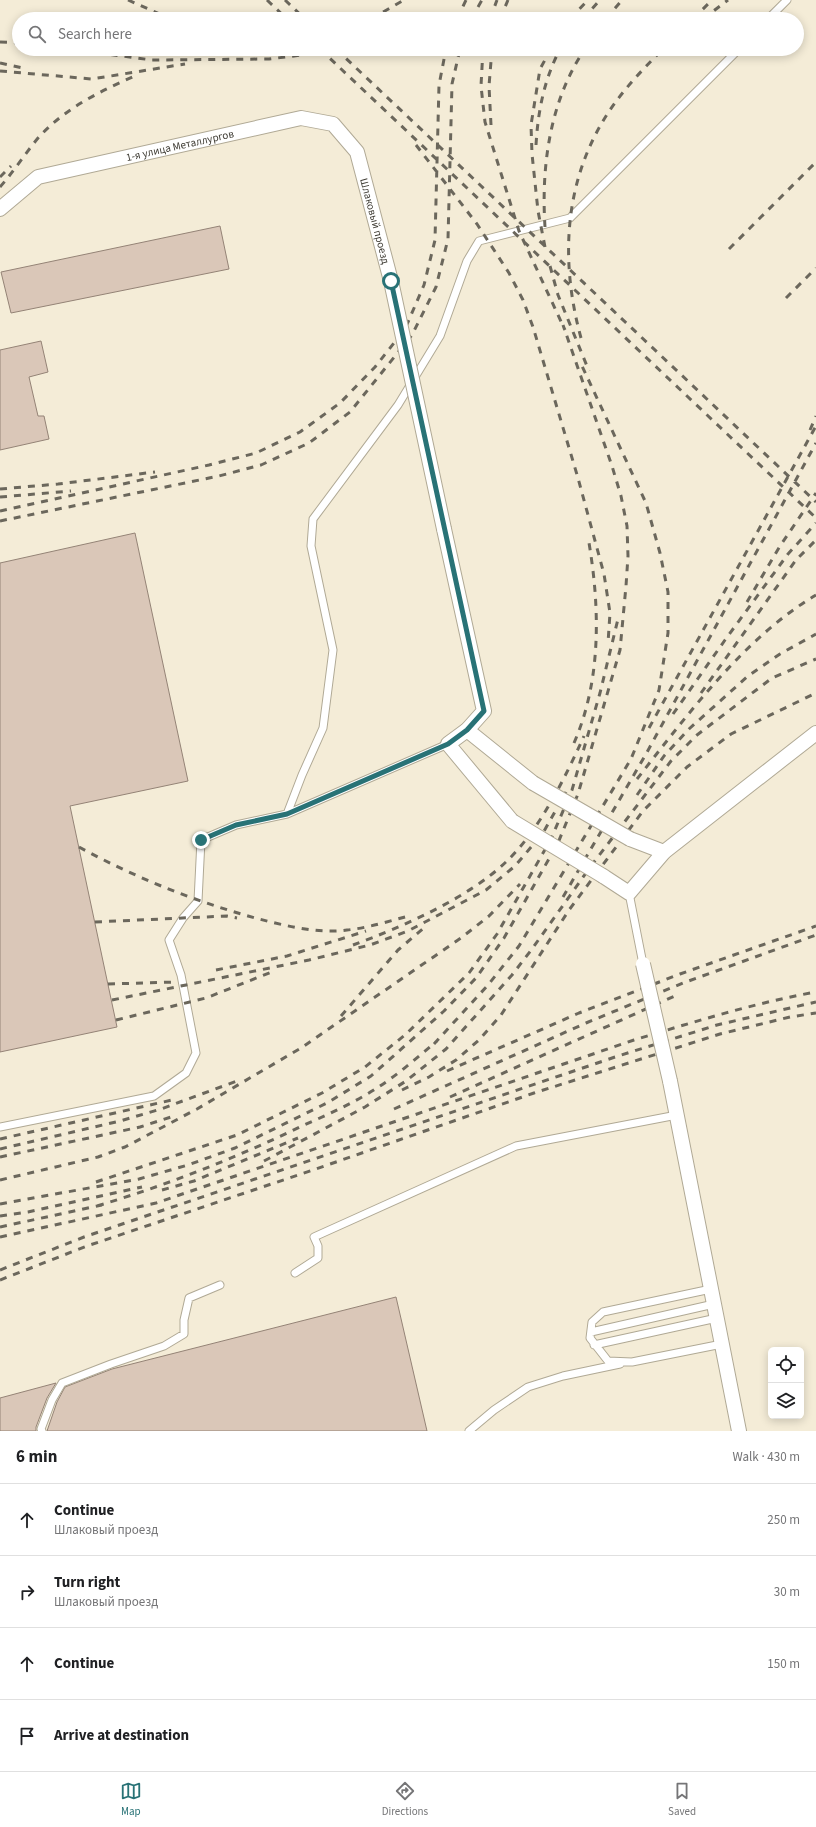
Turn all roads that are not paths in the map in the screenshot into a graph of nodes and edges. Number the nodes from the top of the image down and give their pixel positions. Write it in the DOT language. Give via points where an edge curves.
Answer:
graph roads {
  1 [pos="787,0"];
  2 [pos="775,12"];
  3 [pos="732,56"];
  4 [pos="357,152"];
  5 [pos="0,208"];
  6 [pos="467,730"];
  7 [pos="816,733"];
  8 [pos="448,744"];
  9 [pos="287,814"];
  10 [pos="664,852"];
  11 [pos="629,893"];
  12 [pos="643,964"];
  13 [pos="677,1115"];
  14 [pos="0,1127"];
  15 [pos="295,1273"];
  16 [pos="220,1285"];
  17 [pos="711,1289"];
  18 [pos="714,1304"];
  19 [pos="717,1318"];
  20 [pos="591,1332"];
  21 [pos="722,1344"];
  22 [pos="594,1345"];
  23 [pos="632,1362"];
  24 [pos="42,1431"];
  25 [pos="470,1431"];
  26 [pos="739,1431"];
  1 -- 2 [label="lane"];
  3 -- 9 [label="lane" via="570,218 479,241 467,261 436,342 398,405 313,519 311,546 333,650 323,728"];
  4 -- 5 [label="street, 1-я улица Металлургов" via="333,124 301,118 38,177"];
  4 -- 6 [label="street, Шлаковый проезд, bridge" via="391,281 484,711"];
  6 -- 8 [label="street, Шлаковый проезд"];
  6 -- 10 [label="street, bridge" via="533,782 630,839"];
  7 -- 10 [label="street"];
  8 -- 9 [label="lane"];
  8 -- 11 [label="street, bridge" via="512,821"];
  9 -- 14 [label="lane" via="236,825 201,840 198,901 169,940 181,975 196,1053 186,1073 154,1096"];
  10 -- 11 [label="street"];
  11 -- 12 [label="lane"];
  12 -- 13 [label="street, bridge"];
  13 -- 15 [label="lane" via="516,1146 314,1238 318,1246 318,1258"];
  13 -- 17 [label="street"];
  16 -- 24 [label="lane" via="189,1298 184,1334 164,1346 62,1383 52,1400"];
  17 -- 18 [label="street"];
  17 -- 20 [label="lane" via="602,1312 592,1322"];
  18 -- 19 [label="street"];
  18 -- 20 [label="lane"];
  19 -- 21 [label="street"];
  19 -- 22 [label="lane"];
  20 -- 22 [label="lane" via="590,1338"];
  21 -- 23 [label="lane"];
  21 -- 26 [label="street"];
  22 -- 23 [label="lane" via="608,1361"];
  23 -- 25 [label="lane" via="563,1376 528,1387 494,1410"];
}
